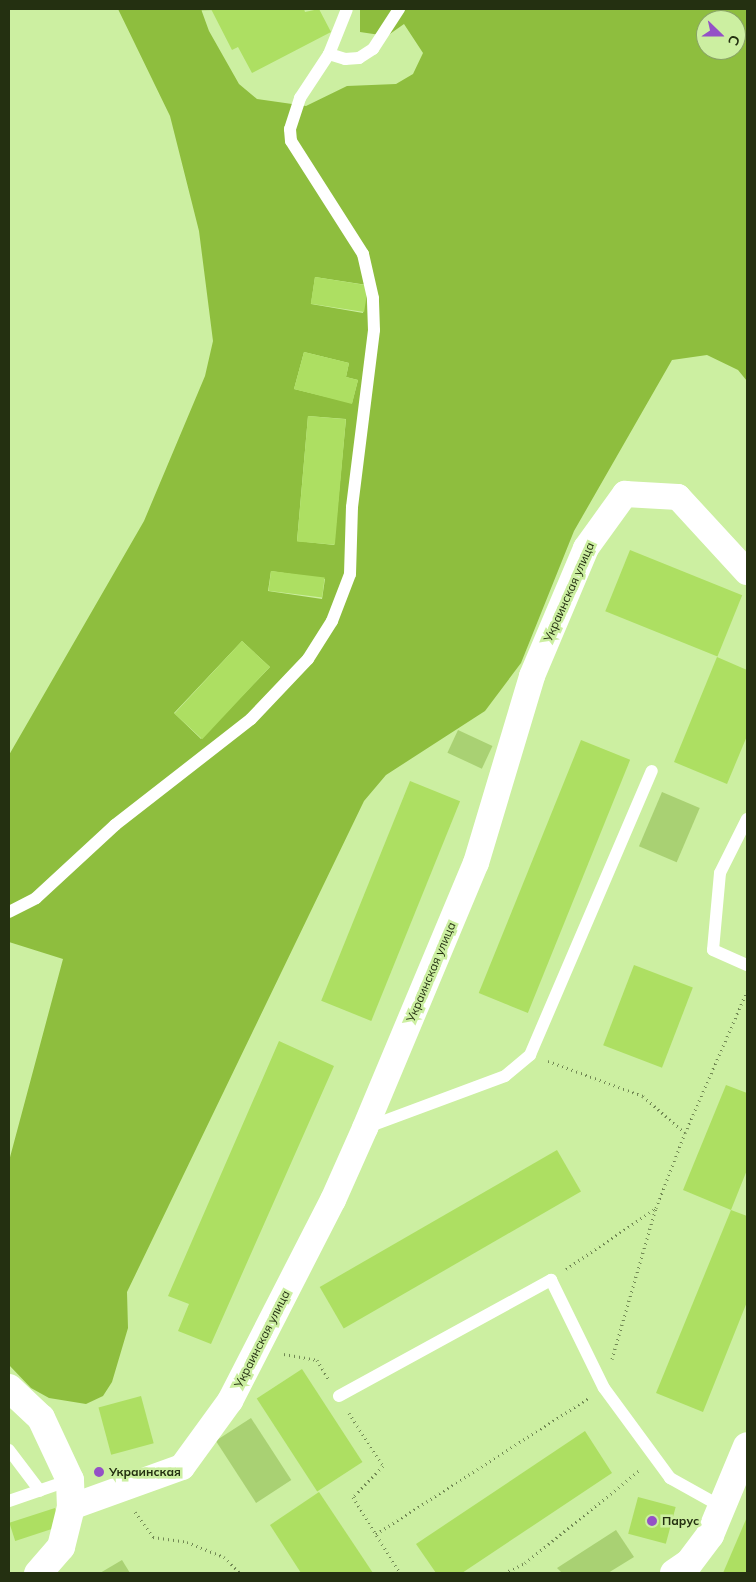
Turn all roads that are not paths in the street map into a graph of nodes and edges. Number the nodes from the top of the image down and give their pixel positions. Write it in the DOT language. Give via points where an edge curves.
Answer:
graph roads {
  1 [pos="347,9"];
  2 [pos="399,9"];
  3 [pos="329,54"];
  4 [pos="747,572"];
  5 [pos="652,771"];
  6 [pos="747,819"];
  7 [pos="9,912"];
  8 [pos="747,966"];
  9 [pos="365,1128"];
  10 [pos="9,1388"];
  11 [pos="339,1396"];
  12 [pos="747,1446"];
  13 [pos="9,1450"];
  14 [pos="70,1480"];
  15 [pos="40,1491"];
  16 [pos="9,1501"];
  17 [pos="722,1506"];
  18 [pos="71,1507"];
  19 [pos="38,1573"];
  20 [pos="674,1573"];
  1 -- 3 [label="lane"];
  2 -- 3 [label="lane" via="373,49 359,58"];
  3 -- 7 [label="lane" via="308,83 290,129 291,140 363,254 373,298 374,330 352,507 350,574 332,621 308,659 251,719 115,825 36,898"];
  4 -- 9 [label="street, Украинская улица" via="678,497 625,494 586,548 532,676 476,864"];
  5 -- 9 [label="lane" via="530,1054 505,1076"];
  6 -- 8 [label="lane" via="720,873 714,950"];
  9 -- 18 [label="street, Украинская улица" via="334,1200 230,1401 182,1467"];
  10 -- 14 [label="main road" via="40,1418"];
  11 -- 17 [label="lane" via="551,1280 604,1388 670,1478"];
  12 -- 17 [label="main road"];
  13 -- 15 [label="lane"];
  14 -- 15 [label="lane"];
  14 -- 18 [label="main road"];
  15 -- 16 [label="lane"];
  17 -- 20 [label="main road" via="710,1535 689,1563"];
  18 -- 19 [label="main road" via="60,1547"];
}
